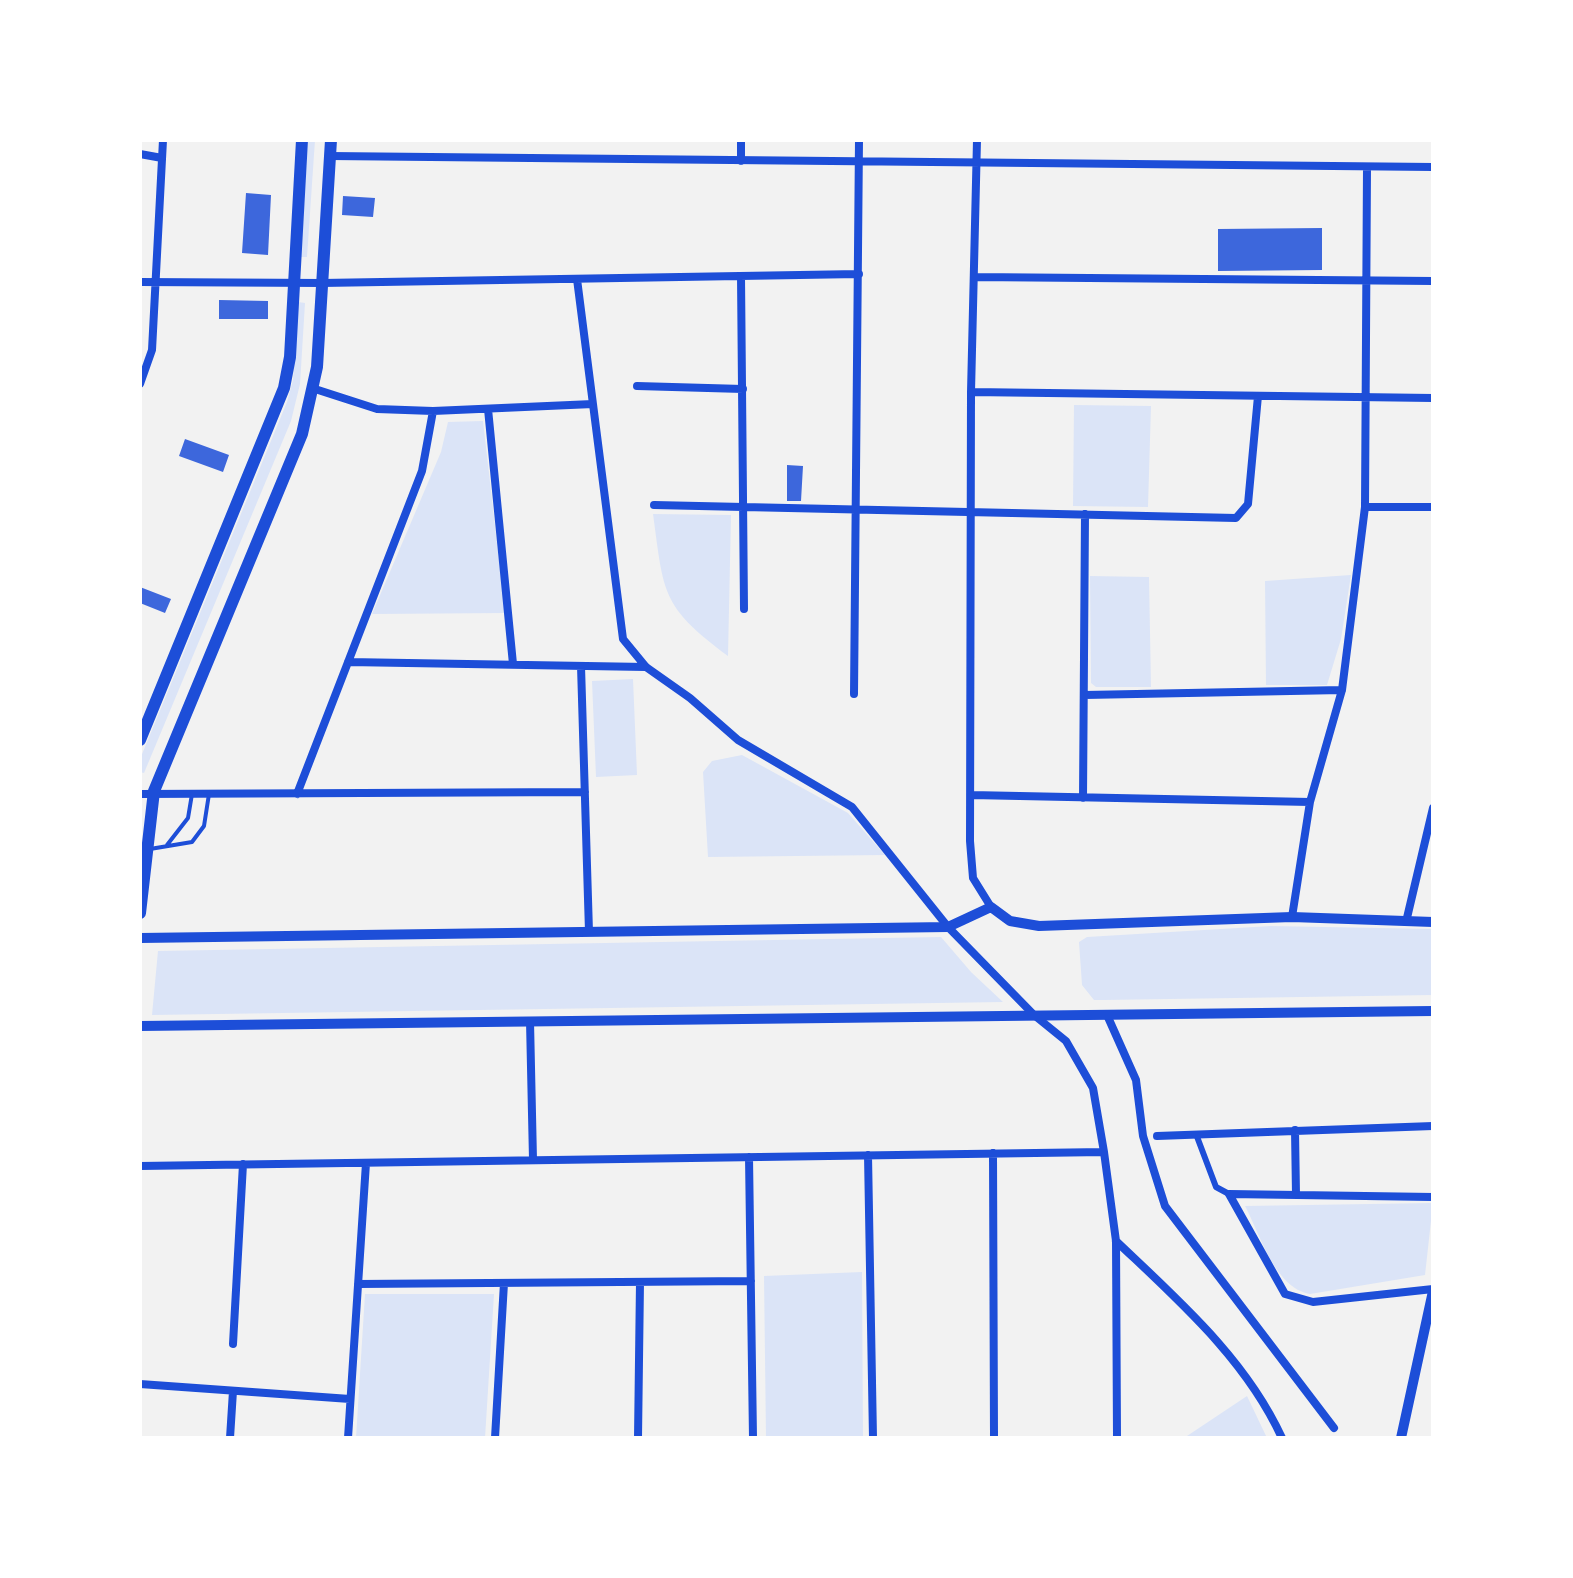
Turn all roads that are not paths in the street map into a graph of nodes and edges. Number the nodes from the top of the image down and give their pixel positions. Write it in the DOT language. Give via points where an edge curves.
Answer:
graph roads {
  1 [pos="163,140"];
  2 [pos="302,140"];
  3 [pos="331,140"];
  4 [pos="741,140"];
  5 [pos="859,140"];
  6 [pos="977,140"];
  7 [pos="140,154"];
  8 [pos="330,156"];
  9 [pos="162,158"];
  10 [pos="741,161"];
  11 [pos="860,162"];
  12 [pos="977,163"];
  13 [pos="1433,167"];
  14 [pos="1367,168"];
  15 [pos="859,274"];
  16 [pos="741,276"];
  17 [pos="974,277"];
  18 [pos="577,279"];
  19 [pos="294,281"];
  20 [pos="1367,281"];
  21 [pos="1433,281"];
  22 [pos="140,282"];
  23 [pos="322,283"];
  24 [pos="156,284"];
  25 [pos="140,384"];
  26 [pos="637,386"];
  27 [pos="315,389"];
  28 [pos="743,389"];
  29 [pos="971,392"];
  30 [pos="1258,396"];
  31 [pos="1365,397"];
  32 [pos="1433,398"];
  33 [pos="593,404"];
  34 [pos="488,409"];
  35 [pos="433,411"];
  36 [pos="654,505"];
  37 [pos="1365,507"];
  38 [pos="1433,507"];
  39 [pos="744,508"];
  40 [pos="856,510"];
  41 [pos="974,512"];
  42 [pos="1085,514"];
  43 [pos="744,609"];
  44 [pos="348,662"];
  45 [pos="513,664"];
  46 [pos="581,666"];
  47 [pos="646,667"];
  48 [pos="1342,690"];
  49 [pos="854,694"];
  50 [pos="1085,695"];
  51 [pos="140,740"];
  52 [pos="585,792"];
  53 [pos="147,794"];
  54 [pos="192,794"];
  55 [pos="209,794"];
  56 [pos="297,794"];
  57 [pos="971,795"];
  58 [pos="1083,798"];
  59 [pos="1310,802"];
  60 [pos="1433,808"];
  61 [pos="165,847"];
  62 [pos="147,849"];
  63 [pos="991,907"];
  64 [pos="140,913"];
  65 [pos="1292,917"];
  66 [pos="1406,922"];
  67 [pos="1433,922"];
  68 [pos="948,927"];
  69 [pos="589,932"];
  70 [pos="140,938"];
  71 [pos="1433,1011"];
  72 [pos="1034,1015"];
  73 [pos="1107,1015"];
  74 [pos="530,1021"];
  75 [pos="140,1026"];
  76 [pos="1433,1126"];
  77 [pos="1295,1130"];
  78 [pos="1196,1134"];
  79 [pos="1157,1136"];
  80 [pos="1104,1152"];
  81 [pos="993,1153"];
  82 [pos="868,1155"];
  83 [pos="749,1157"];
  84 [pos="533,1160"];
  85 [pos="366,1163"];
  86 [pos="243,1164"];
  87 [pos="140,1166"];
  88 [pos="1229,1194"];
  89 [pos="1296,1195"];
  90 [pos="1433,1197"];
  91 [pos="1116,1241"];
  92 [pos="751,1281"];
  93 [pos="640,1282"];
  94 [pos="504,1283"];
  95 [pos="358,1284"];
  96 [pos="1433,1290"];
  97 [pos="233,1344"];
  98 [pos="140,1384"];
  99 [pos="233,1391"];
  100 [pos="350,1399"];
  101 [pos="1334,1428"];
  102 [pos="230,1438"];
  103 [pos="348,1438"];
  104 [pos="495,1438"];
  105 [pos="638,1438"];
  106 [pos="753,1438"];
  107 [pos="873,1438"];
  108 [pos="994,1438"];
  109 [pos="1117,1438"];
  110 [pos="1282,1438"];
  111 [pos="1401,1438"];
  1 -- 9 [label="street"];
  2 -- 19 [label="main road"];
  3 -- 8 [label="main road"];
  4 -- 10 [label="street"];
  5 -- 11 [label="street"];
  6 -- 12 [label="street"];
  7 -- 9 [label="street"];
  8 -- 10 [label="street"];
  8 -- 23 [label="main road"];
  9 -- 24 [label="street"];
  10 -- 11 [label="street"];
  11 -- 12 [label="street"];
  11 -- 15 [label="street"];
  12 -- 14 [label="street"];
  12 -- 17 [label="street"];
  13 -- 14 [label="street"];
  14 -- 20 [label="street"];
  15 -- 16 [label="street"];
  15 -- 40 [label="street"];
  16 -- 18 [label="street"];
  16 -- 28 [label="street"];
  17 -- 20 [label="street"];
  17 -- 29 [label="street"];
  18 -- 23 [label="street"];
  18 -- 33 [label="street"];
  19 -- 23 [label="street"];
  19 -- 24 [label="street"];
  19 -- 51 [label="main road" via="290,357 273,422"];
  20 -- 21 [label="street"];
  20 -- 31 [label="street"];
  22 -- 24 [label="street"];
  23 -- 27 [label="main road"];
  24 -- 25 [label="street" via="152,350"];
  26 -- 28 [label="street"];
  27 -- 35 [label="street" via="377,409"];
  27 -- 53 [label="main road" via="302,434"];
  28 -- 39 [label="street"];
  29 -- 30 [label="street"];
  29 -- 41 [label="street"];
  30 -- 31 [label="street"];
  30 -- 42 [label="street" via="1248,504 1236,518"];
  31 -- 32 [label="street"];
  31 -- 37 [label="street"];
  33 -- 34 [label="street"];
  33 -- 47 [label="street" via="623,639"];
  34 -- 35 [label="street"];
  34 -- 45 [label="street"];
  35 -- 44 [label="street" via="422,471"];
  36 -- 39 [label="street"];
  37 -- 38 [label="street"];
  37 -- 48 [label="street"];
  39 -- 40 [label="street"];
  39 -- 43 [label="street"];
  40 -- 41 [label="street"];
  40 -- 49 [label="street"];
  41 -- 42 [label="street"];
  41 -- 57 [label="street"];
  42 -- 50 [label="street"];
  44 -- 45 [label="street"];
  44 -- 56 [label="street"];
  45 -- 46 [label="street"];
  46 -- 47 [label="street"];
  46 -- 52 [label="street"];
  47 -- 68 [label="street" via="738,740 852,807"];
  48 -- 50 [label="street"];
  48 -- 59 [label="street"];
  50 -- 58 [label="street"];
  52 -- 56 [label="street"];
  52 -- 69 [label="street"];
  53 -- 54 [label="street"];
  53 -- 62 [label="main road"];
  54 -- 55 [label="street"];
  54 -- 61 [label="lane" via="182,830"];
  55 -- 56 [label="street"];
  55 -- 61 [label="lane" via="204,826 192,842"];
  57 -- 58 [label="street"];
  57 -- 63 [label="street" via="973,878"];
  58 -- 59 [label="street"];
  59 -- 65 [label="street"];
  60 -- 66 [label="street"];
  61 -- 62 [label="lane"];
  62 -- 64 [label="main road"];
  63 -- 65 [label="street" via="1010,921 1039,926"];
  63 -- 68 [label="street"];
  65 -- 66 [label="street"];
  66 -- 67 [label="street"];
  68 -- 69 [label="street"];
  68 -- 72 [label="street"];
  69 -- 70 [label="street"];
  71 -- 73 [label="street"];
  72 -- 73 [label="street"];
  72 -- 74 [label="street"];
  72 -- 80 [label="street" via="1066,1041 1093,1088"];
  73 -- 101 [label="street" via="1136,1080 1143,1136 1165,1206"];
  74 -- 75 [label="street"];
  74 -- 84 [label="street"];
  76 -- 77 [label="street"];
  77 -- 78 [label="street"];
  77 -- 89 [label="street"];
  78 -- 79 [label="street"];
  78 -- 88 [label="street" via="1216,1187"];
  80 -- 81 [label="street"];
  80 -- 91 [label="street"];
  81 -- 82 [label="street"];
  81 -- 108 [label="street"];
  82 -- 83 [label="street"];
  82 -- 107 [label="street"];
  83 -- 84 [label="street"];
  83 -- 92 [label="street"];
  84 -- 85 [label="street"];
  85 -- 86 [label="street"];
  85 -- 95 [label="street"];
  86 -- 87 [label="street"];
  86 -- 97 [label="street"];
  88 -- 89 [label="street"];
  88 -- 96 [label="street" via="1285,1294 1300,1301"];
  89 -- 90 [label="street"];
  91 -- 109 [label="street"];
  91 -- 110 [label="street" via="1195,1316 1257,1392"];
  92 -- 93 [label="street"];
  92 -- 106 [label="street"];
  93 -- 94 [label="street"];
  93 -- 105 [label="street"];
  94 -- 95 [label="street"];
  94 -- 104 [label="street"];
  95 -- 100 [label="street"];
  96 -- 111 [label="street"];
  98 -- 99 [label="street"];
  99 -- 100 [label="street"];
  99 -- 102 [label="street"];
  100 -- 103 [label="street"];
}
